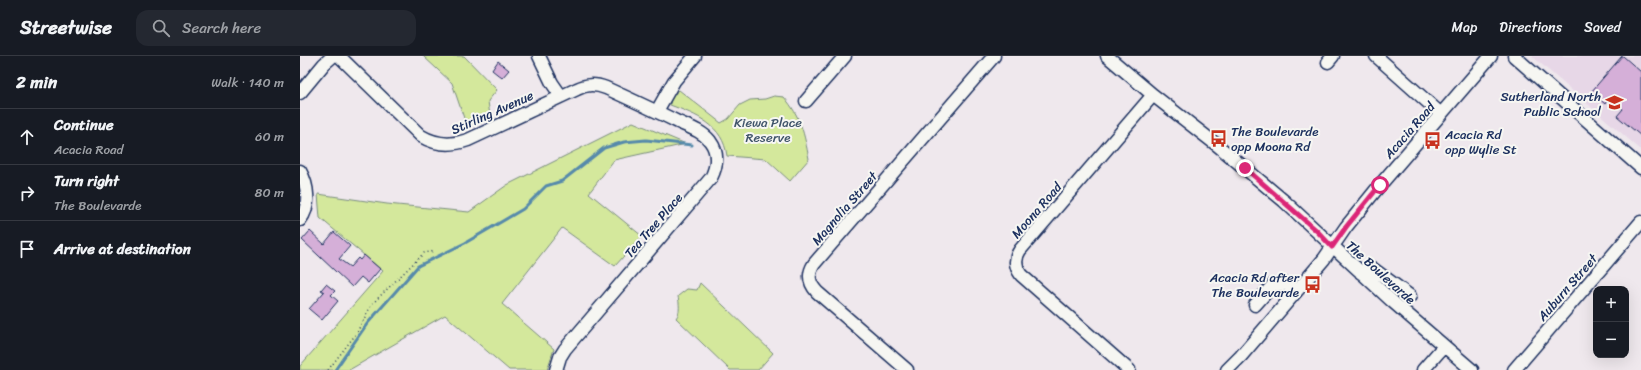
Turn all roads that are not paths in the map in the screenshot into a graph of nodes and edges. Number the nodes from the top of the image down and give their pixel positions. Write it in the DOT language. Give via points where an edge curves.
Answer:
graph roads {
  1 [pos="333,56"];
  2 [pos="339,56"];
  3 [pos="538,56"];
  4 [pos="695,56"];
  5 [pos="845,56"];
  6 [pos="994,56"];
  7 [pos="1107,56"];
  8 [pos="1376,56"];
  9 [pos="1491,56"];
  10 [pos="1514,56"];
  11 [pos="300,93"];
  12 [pos="1153,95"];
  13 [pos="561,96"];
  14 [pos="806,101"];
  15 [pos="657,111"];
  16 [pos="1441,114"];
  17 [pos="1641,168"];
  18 [pos="300,171"];
  19 [pos="300,220"];
  20 [pos="1641,222"];
  21 [pos="1332,247"];
  22 [pos="1361,273"];
  23 [pos="1296,292"];
  24 [pos="1410,296"];
  25 [pos="1255,305"];
  26 [pos="1444,346"];
  27 [pos="556,370"];
  28 [pos="907,370"];
  29 [pos="1129,370"];
  30 [pos="1227,370"];
  31 [pos="1423,370"];
  32 [pos="1472,370"];
  33 [pos="1514,370"];
  1 -- 11 [label="street"];
  2 -- 13 [label="street, Stirling Avenue" via="421,136 435,143 450,145 468,140"];
  3 -- 13 [label="street"];
  4 -- 15 [label="street" via="674,81"];
  5 -- 14 [label="street"];
  6 -- 28 [label="street, Magnolia Street" via="814,264 810,274 810,282 817,292"];
  7 -- 12 [label="street, The Boulevarde"];
  8 -- 16 [label="street"];
  9 -- 16 [label="street, Acacia Road"];
  10 -- 17 [label="street"];
  12 -- 21 [label="street, The Boulevarde" via="1245,168"];
  12 -- 29 [label="street, Moona Road" via="1020,250 1016,259 1021,275"];
  13 -- 15 [label="street, Stirling Avenue" via="584,86 598,85"];
  15 -- 27 [label="street, Tea Tree Place" via="705,136 715,150 716,168 704,187 565,349"];
  16 -- 21 [label="street, Acacia Road" via="1363,206"];
  18 -- 19 [label="street" via="307,186 307,200"];
  20 -- 33 [label="street, Auburn Street"];
  21 -- 22 [label="street, The Boulevarde"];
  21 -- 23 [label="street, Acacia Road"];
  22 -- 24 [label="street" via="1364,269 1372,268"];
  22 -- 26 [label="street, The Boulevarde"];
  23 -- 25 [label="street" via="1286,284 1273,285"];
  23 -- 30 [label="street, Acacia Road"];
  26 -- 31 [label="street"];
  26 -- 32 [label="street, The Boulevarde"];
}
